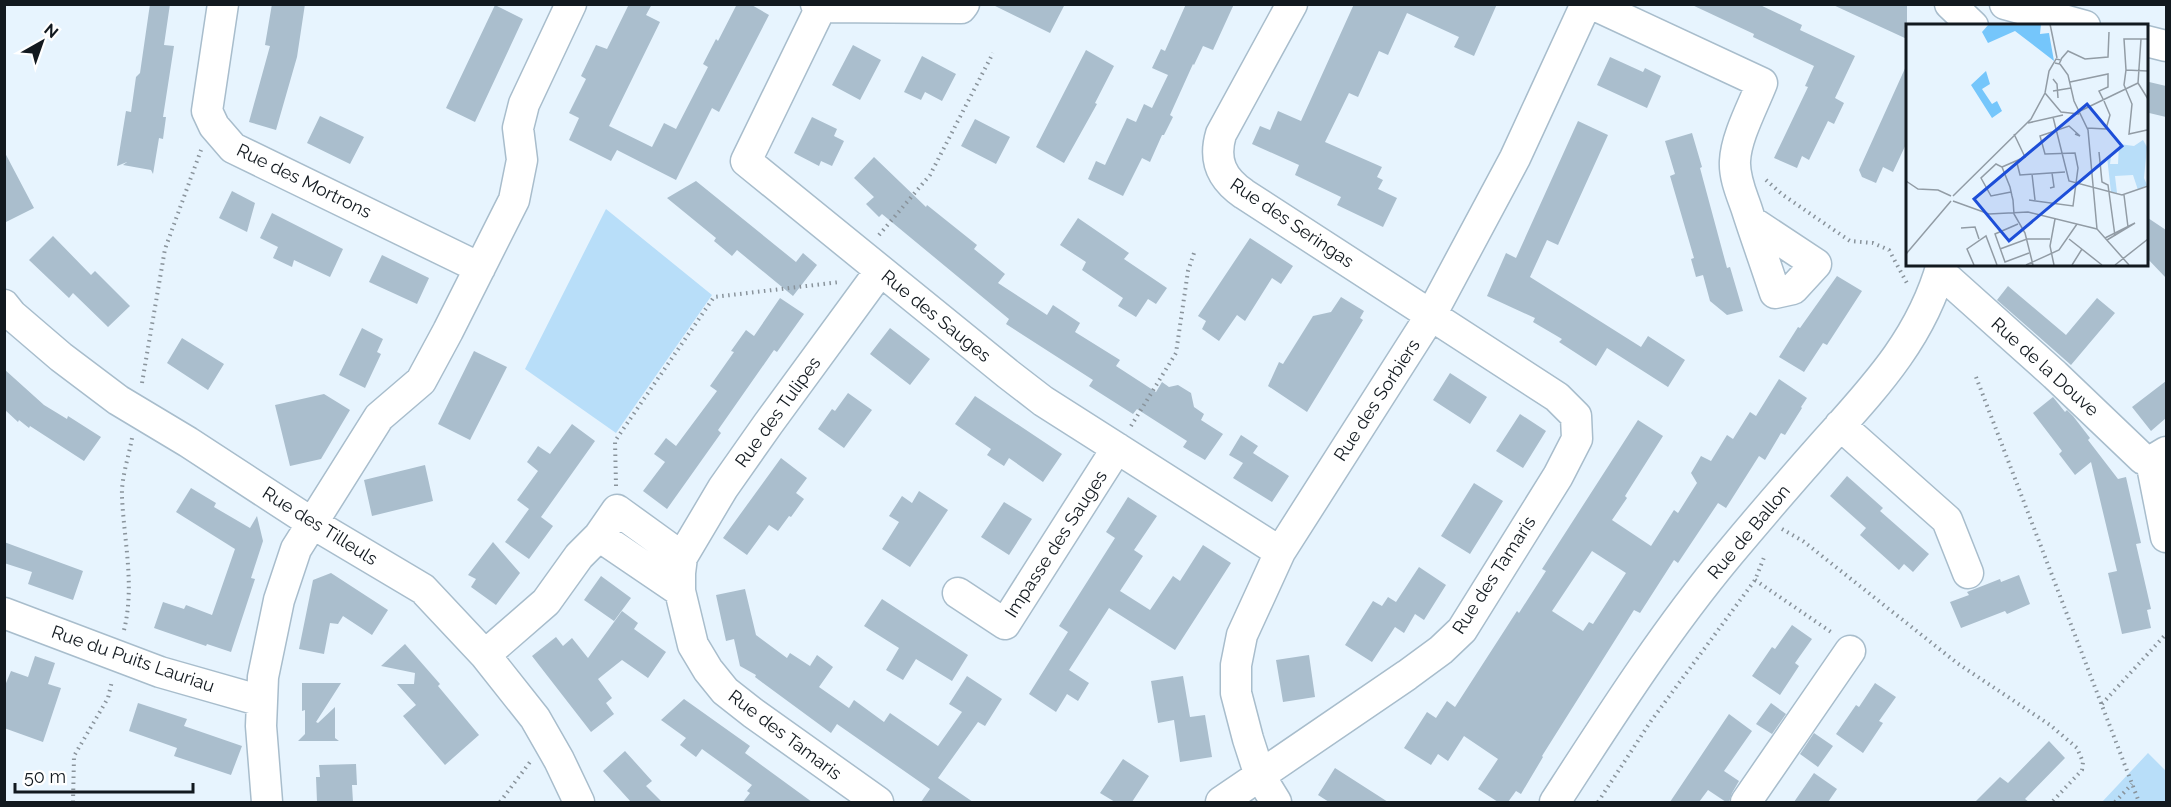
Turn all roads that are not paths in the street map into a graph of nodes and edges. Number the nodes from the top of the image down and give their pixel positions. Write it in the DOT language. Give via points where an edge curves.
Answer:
graph roads {
  1 [pos="223,4"];
  2 [pos="571,4"];
  3 [pos="964,4"];
  4 [pos="1292,4"];
  5 [pos="1586,4"];
  6 [pos="1592,4"];
  7 [pos="1950,4"];
  8 [pos="1999,4"];
  9 [pos="2005,4"];
  10 [pos="819,6"];
  11 [pos="1971,24"];
  12 [pos="1994,24"];
  13 [pos="2078,24"];
  14 [pos="2147,41"];
  15 [pos="2166,46"];
  16 [pos="1751,221"];
  17 [pos="871,264"];
  18 [pos="480,268"];
  19 [pos="1938,278"];
  20 [pos="4,305"];
  21 [pos="1431,315"];
  22 [pos="1840,426"];
  23 [pos="1117,448"];
  24 [pos="2158,457"];
  25 [pos="312,523"];
  26 [pos="599,536"];
  27 [pos="2166,537"];
  28 [pos="1280,552"];
  29 [pos="682,557"];
  30 [pos="1968,573"];
  31 [pos="680,591"];
  32 [pos="958,593"];
  33 [pos="4,613"];
  34 [pos="1850,651"];
  35 [pos="485,655"];
  36 [pos="262,701"];
  37 [pos="1260,776"];
  38 [pos="267,802"];
  39 [pos="579,802"];
  40 [pos="878,802"];
  41 [pos="1221,802"];
  42 [pos="1276,802"];
  43 [pos="1555,802"];
  44 [pos="1746,802"];
  1 -- 18 [label="street, Rue des Mortrons" via="207,111 233,148"];
  2 -- 18 [label="street" via="524,104 518,128 522,159 514,200"];
  3 -- 10 [label="street" via="961,8"];
  4 -- 21 [label="street, Rue des Seringas" via="1221,134 1217,146 1220,167 1239,190"];
  5 -- 21 [label="street, Rue des Sorbiers" via="1515,158"];
  6 -- 16 [label="street" via="1762,83 1736,154 1735,170"];
  7 -- 11 [label="street"];
  8 -- 12 [label="street"];
  9 -- 13 [label="street"];
  10 -- 17 [label="street, Rue des Sauges" via="746,161"];
  14 -- 15 [label="street"];
  17 -- 23 [label="street, Rue des Sauges" via="1016,381"];
  17 -- 29 [label="street, Rue des Tulipes"];
  18 -- 25 [label="street" via="420,381 379,417"];
  19 -- 22 [label="street, Rue de Ballon" via="1900,356"];
  19 -- 24 [label="street, Rue de la Douve" via="2055,375 2143,459"];
  20 -- 25 [label="street, Rue des Tilleuls" via="61,357 118,400"];
  21 -- 28 [label="street, Rue des Sorbiers"];
  21 -- 37 [label="street, Rue des Tamaris" via="1557,397 1576,416 1577,439 1462,630 1441,650"];
  22 -- 30 [label="street" via="1947,519"];
  22 -- 43 [label="street, Rue de Ballon" via="1674,623"];
  23 -- 28 [label="street, Rue des Sauges"];
  23 -- 32 [label="street, Impasse des Sauges" via="1005,624"];
  24 -- 27 [label="street, Rue de la Douve"];
  25 -- 35 [label="street, Rue des Tilleuls" via="423,589"];
  25 -- 36 [label="street" via="296,549 279,600"];
  26 -- 29 [label="street" via="617,510"];
  26 -- 31 [label="street"];
  26 -- 35 [label="street" via="579,556 546,602"];
  28 -- 37 [label="street, Rue des Sorbiers" via="1242,635 1236,665 1236,693"];
  29 -- 31 [label="street, Rue des Tulipes"];
  31 -- 40 [label="street, Rue des Tamaris" via="693,645 725,691"];
  33 -- 36 [label="street, Rue du Puits Lauriau" via="160,672"];
  34 -- 44 [label="street"];
  35 -- 39 [label="street, Rue des Tilleuls" via="548,738"];
  36 -- 38 [label="street"];
  37 -- 41 [label="street, Rue des Tamaris"];
  37 -- 42 [label="street, Rue des Sorbiers"];
}
